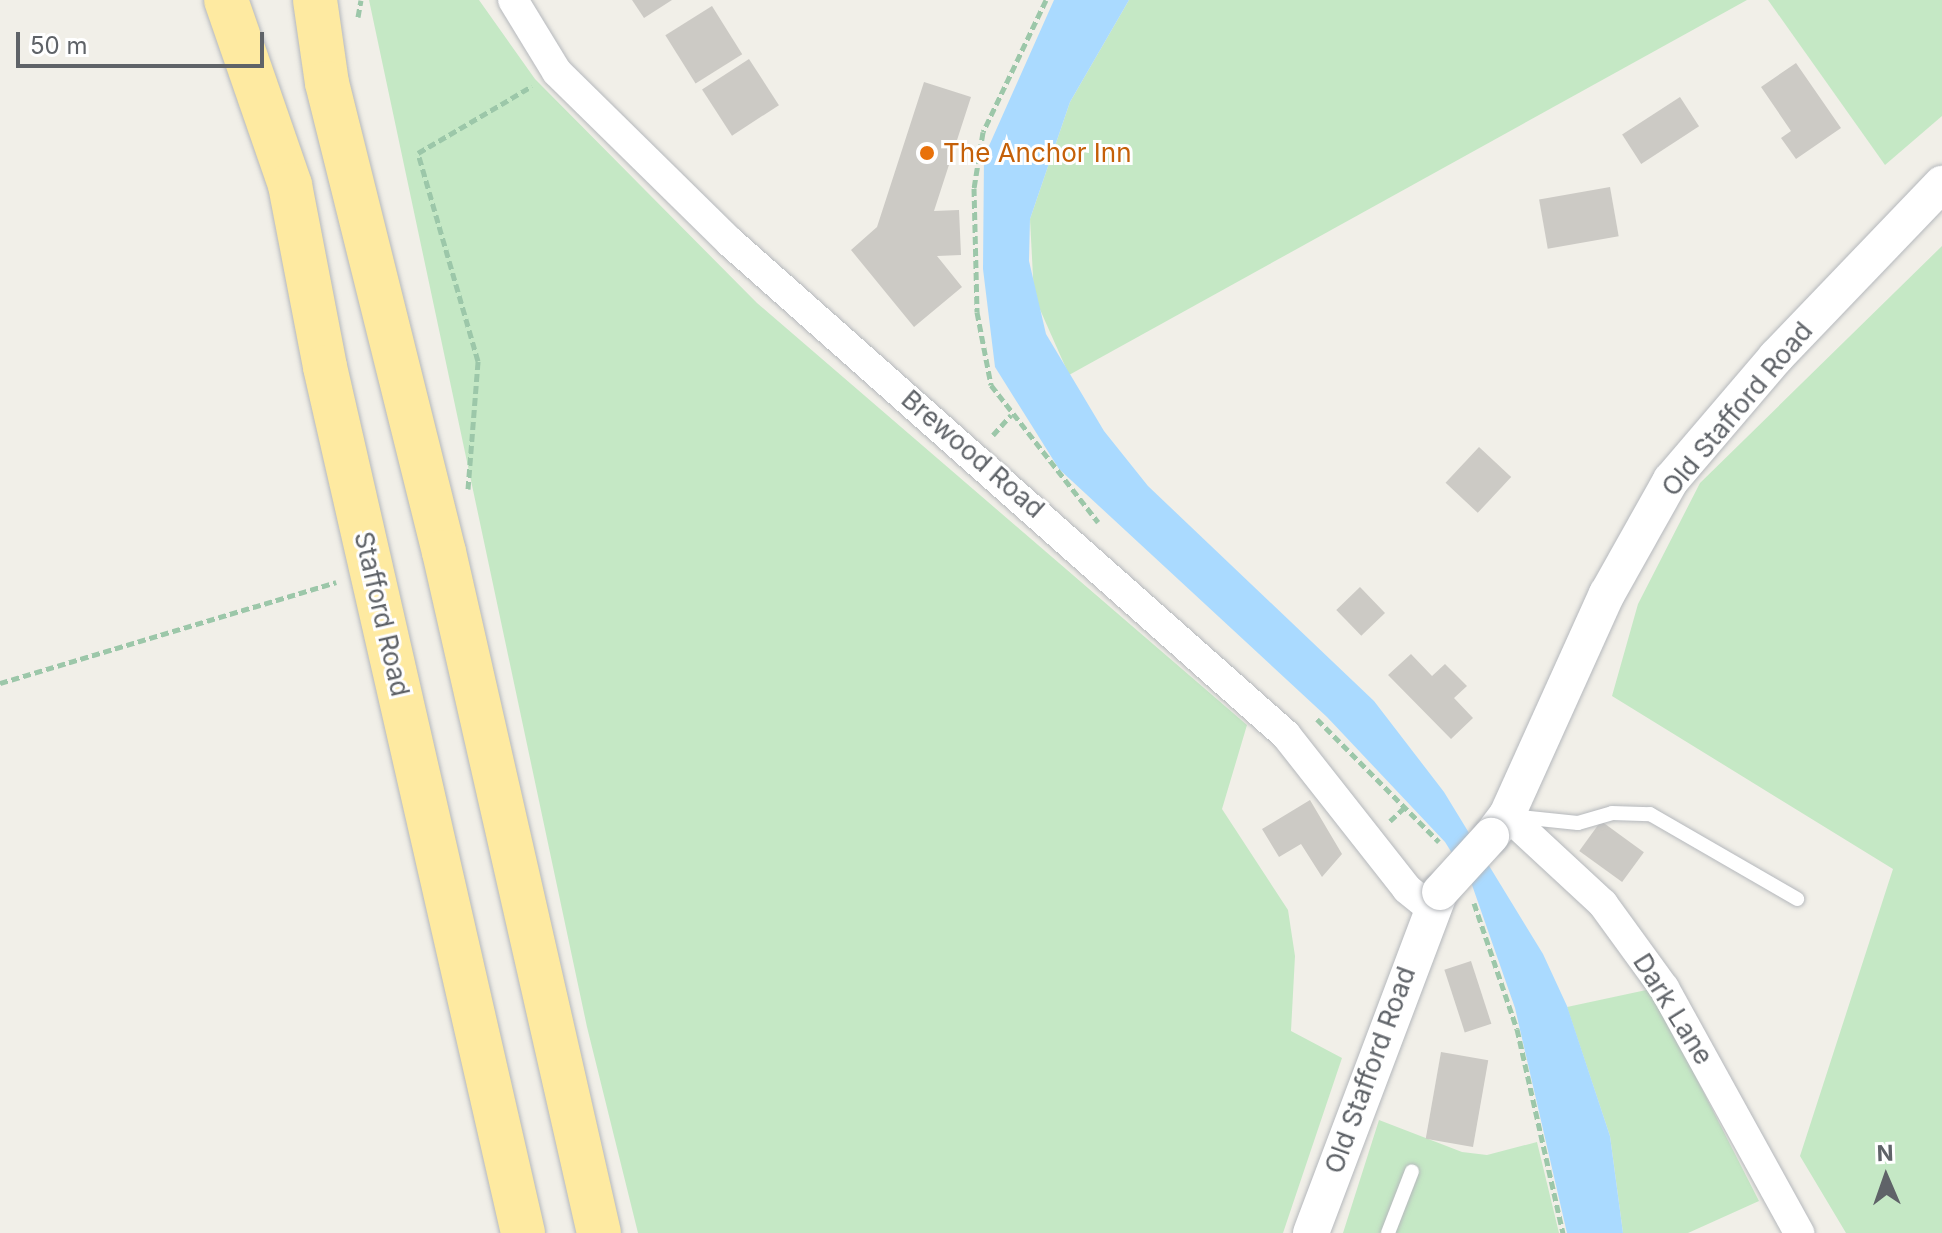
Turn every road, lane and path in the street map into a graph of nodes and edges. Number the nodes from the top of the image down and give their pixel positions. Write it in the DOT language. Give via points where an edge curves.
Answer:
graph roads {
  1 [pos="226,0"];
  2 [pos="315,0"];
  3 [pos="513,0"];
  4 [pos="1046,0"];
  5 [pos="557,72"];
  6 [pos="1942,184"];
  7 [pos="974,238"];
  8 [pos="461,500"];
  9 [pos="372,571"];
  10 [pos="0,683"];
  11 [pos="1499,825"];
  12 [pos="1797,899"];
  13 [pos="1436,900"];
  14 [pos="1412,1171"];
  15 [pos="523,1233"];
  16 [pos="599,1233"];
  17 [pos="1311,1233"];
  18 [pos="1388,1233"];
  19 [pos="1799,1233"];
  1 -- 9 [label="highway, Stafford Road" via="290,185"];
  2 -- 16 [label="highway" via="327,83 448,567"];
  3 -- 5 [label="street, Brewood Road"];
  4 -- 7 [label="path" via="983,132"];
  5 -- 8 [label="path" via="418,153 478,361 472,482"];
  5 -- 13 [label="street, Brewood Road" via="730,242 1286,735 1407,889"];
  6 -- 11 [label="street, Old Stafford Road" via="1776,357 1671,480 1607,594"];
  9 -- 10 [label="path"];
  9 -- 15 [label="highway, Stafford Road"];
  11 -- 12 [label="lane" via="1650,814"];
  11 -- 13 [label="street, Old Stafford Road, bridge"];
  11 -- 19 [label="street, Dark Lane" via="1603,904 1655,975"];
  13 -- 17 [label="street, Old Stafford Road"];
  14 -- 18 [label="lane"];
}
